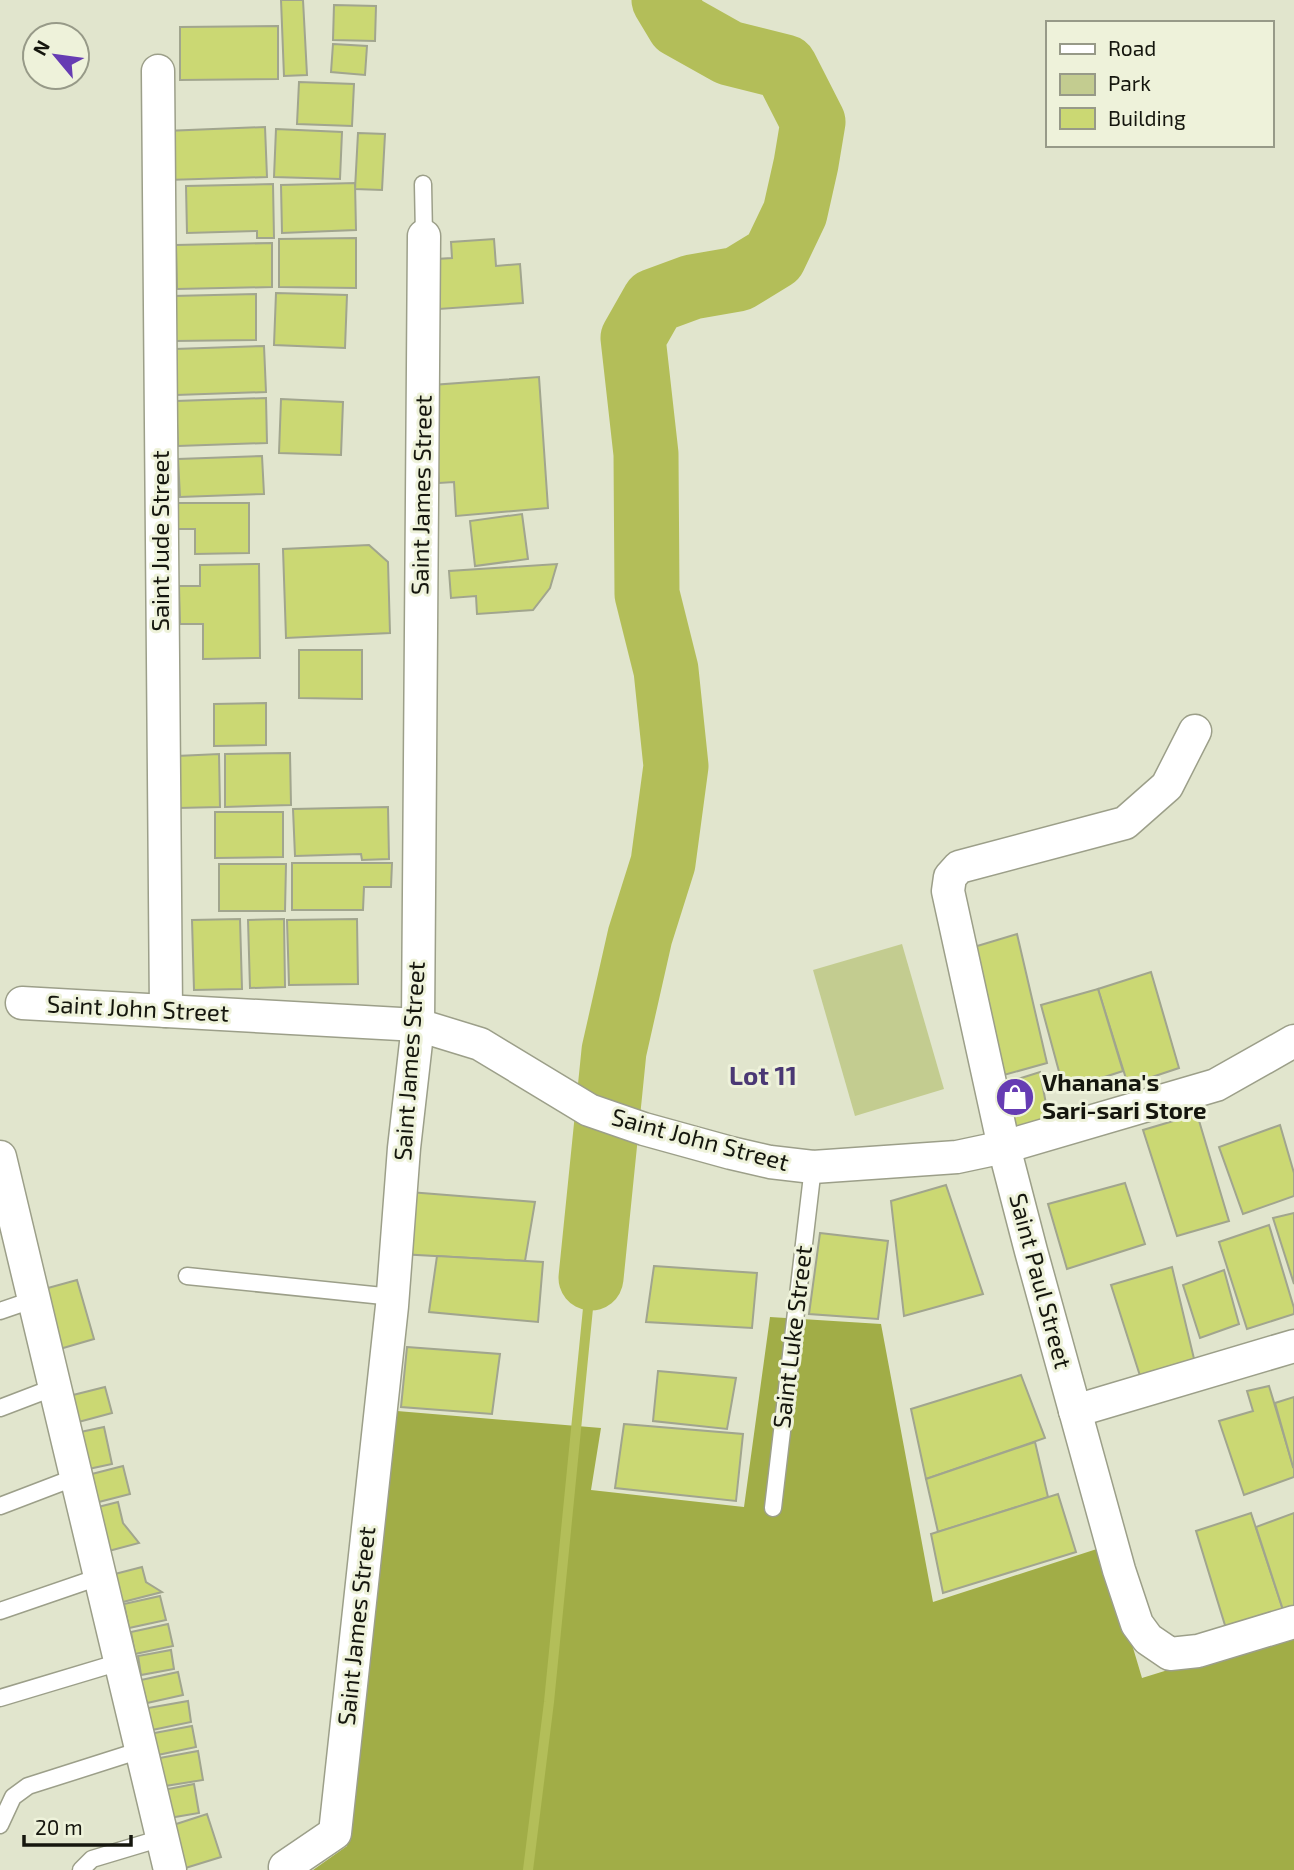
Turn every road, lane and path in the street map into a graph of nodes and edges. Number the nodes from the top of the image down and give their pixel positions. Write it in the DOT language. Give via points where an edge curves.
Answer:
graph roads {
  1 [pos="158,71"];
  2 [pos="423,184"];
  3 [pos="424,236"];
  4 [pos="1195,731"];
  5 [pos="22,1003"];
  6 [pos="166,1011"];
  7 [pos="418,1025"];
  8 [pos="1294,1041"];
  9 [pos="1004,1147"];
  10 [pos="0,1157"];
  11 [pos="813,1167"];
  12 [pos="7,1211"];
  13 [pos="187,1276"];
  14 [pos="393,1297"];
  15 [pos="35,1299"];
  16 [pos="0,1311"];
  17 [pos="1294,1346"];
  18 [pos="55,1387"];
  19 [pos="0,1408"];
  20 [pos="1075,1411"];
  21 [pos="76,1476"];
  22 [pos="0,1506"];
  23 [pos="773,1508"];
  24 [pos="99,1577"];
  25 [pos="0,1611"];
  26 [pos="1294,1622"];
  27 [pos="120,1662"];
  28 [pos="0,1698"];
  29 [pos="141,1751"];
  30 [pos="0,1825"];
  31 [pos="162,1838"];
  32 [pos="285,1867"];
  33 [pos="81,1870"];
  34 [pos="170,1870"];
  1 -- 6 [label="street, Saint Jude Street"];
  2 -- 3 [label="lane, Saint James Street"];
  3 -- 7 [label="street, Saint James Street"];
  4 -- 9 [label="street, Saint Paul Street" via="1167,786 1125,823 958,867 950,877 948,891"];
  5 -- 6 [label="street, Saint John Street"];
  6 -- 7 [label="street, Saint John Street"];
  7 -- 11 [label="street, Saint John Street" via="480,1044 589,1110 770,1163"];
  7 -- 14 [label="street, Saint James Street"];
  8 -- 9 [label="street, Saint John Street" via="1216,1085"];
  9 -- 11 [label="street, Saint John Street" via="957,1157"];
  9 -- 20 [label="street, Saint Paul Street"];
  10 -- 12 [label="street"];
  11 -- 23 [label="lane, Saint Luke Street"];
  12 -- 15 [label="street"];
  13 -- 14 [label="lane"];
  14 -- 32 [label="street, Saint James Street" via="335,1833"];
  15 -- 16 [label="lane"];
  15 -- 18 [label="street"];
  17 -- 20 [label="street"];
  18 -- 19 [label="lane"];
  18 -- 21 [label="street"];
  20 -- 26 [label="street, Saint Paul Street" via="1119,1570 1137,1624 1149,1639 1170,1654 1198,1651"];
  21 -- 22 [label="lane"];
  21 -- 24 [label="street"];
  24 -- 25 [label="lane"];
  24 -- 27 [label="street"];
  27 -- 28 [label="lane"];
  27 -- 29 [label="street"];
  29 -- 30 [label="lane" via="28,1786 13,1797"];
  29 -- 31 [label="street"];
  31 -- 33 [label="lane" via="92,1859"];
  31 -- 34 [label="street"];
}
